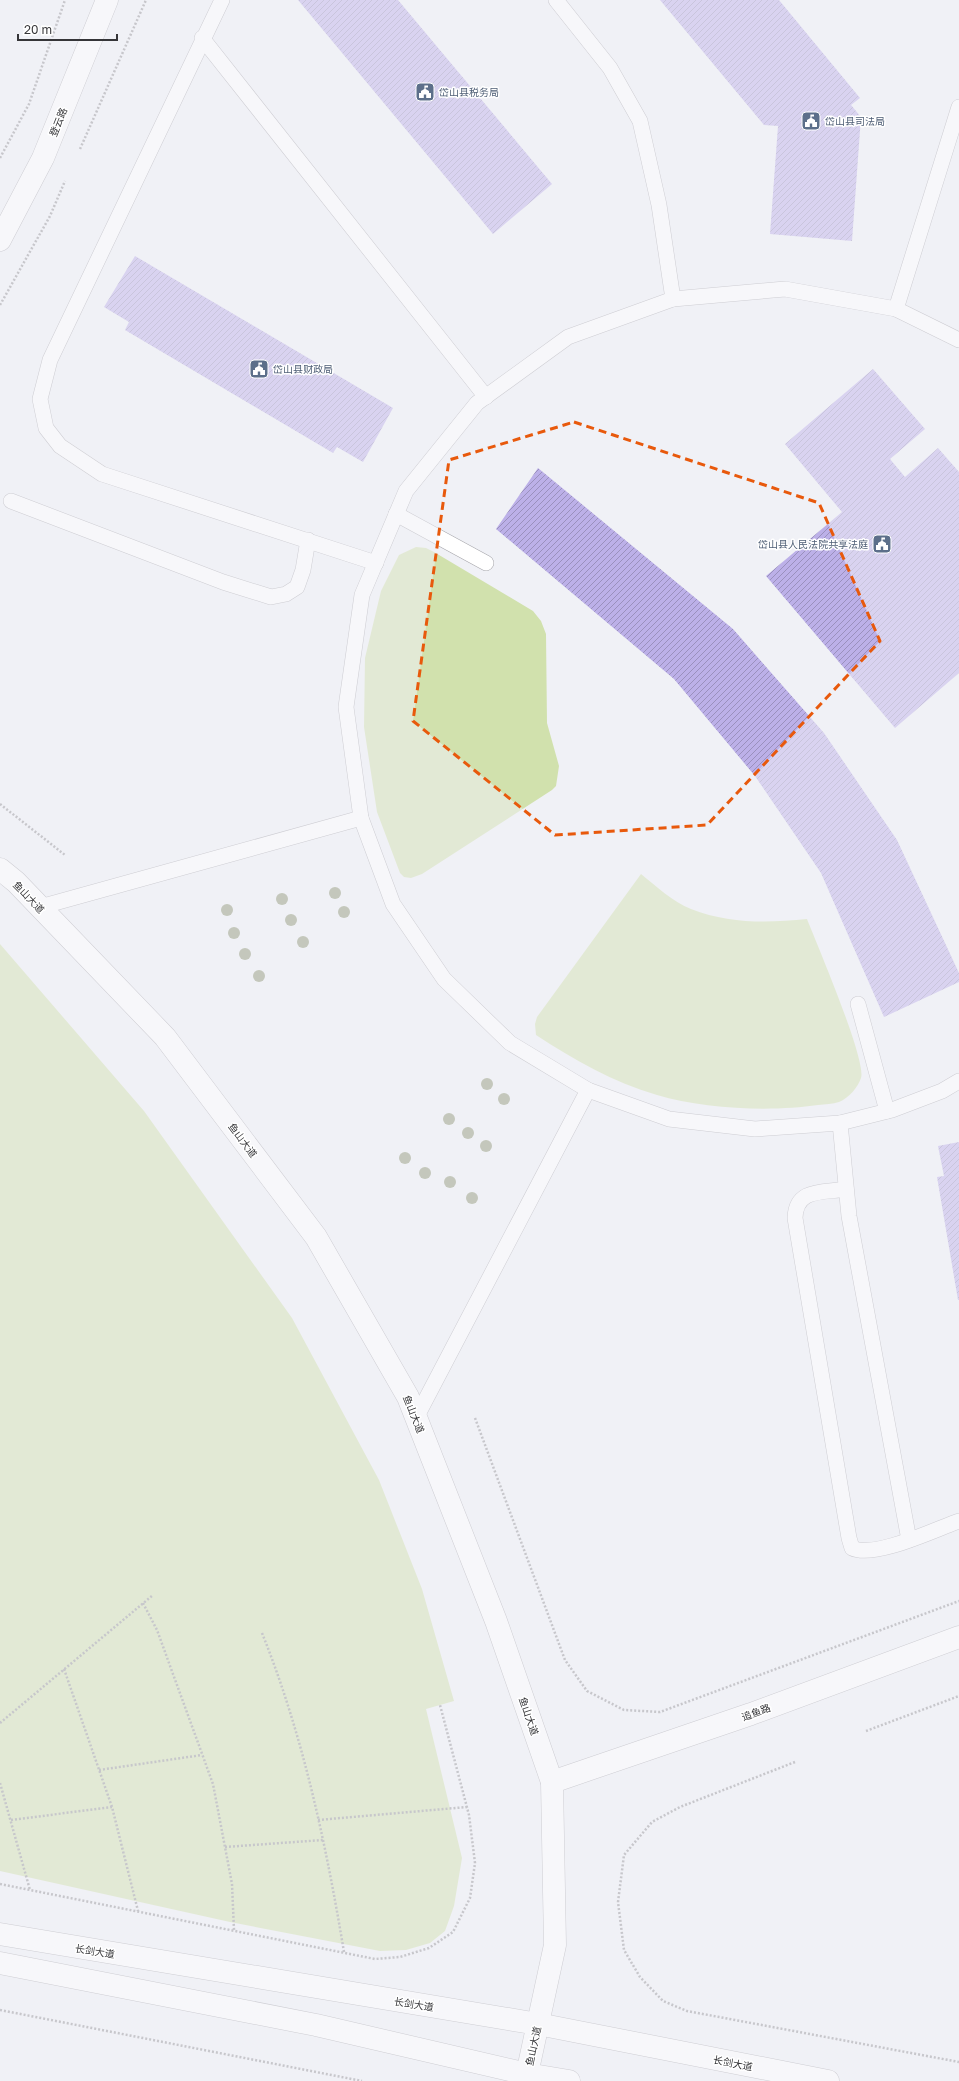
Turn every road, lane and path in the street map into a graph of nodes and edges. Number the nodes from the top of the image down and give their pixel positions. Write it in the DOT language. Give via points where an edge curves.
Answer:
graph roads {
  1 [pos="65,0"];
  2 [pos="107,0"];
  3 [pos="222,0"];
  4 [pos="556,0"];
  5 [pos="202,38"];
  6 [pos="959,107"];
  7 [pos="0,158"];
  8 [pos="0,240"];
  9 [pos="673,298"];
  10 [pos="896,309"];
  11 [pos="959,340"];
  12 [pos="486,397"];
  13 [pos="11,501"];
  14 [pos="396,514"];
  15 [pos="308,540"];
  16 [pos="376,563"];
  17 [pos="486,563"];
  18 [pos="0,804"];
  19 [pos="361,818"];
  20 [pos="64,855"];
  21 [pos="0,869"];
  22 [pos="40,907"];
  23 [pos="858,1004"];
  24 [pos="959,1081"];
  25 [pos="588,1090"];
  26 [pos="887,1111"];
  27 [pos="840,1123"];
  28 [pos="846,1189"];
  29 [pos="416,1418"];
  30 [pos="475,1418"];
  31 [pos="959,1520"];
  32 [pos="909,1540"];
  33 [pos="153,1595"];
  34 [pos="959,1601"];
  35 [pos="143,1603"];
  36 [pos="262,1633"];
  37 [pos="959,1637"];
  38 [pos="64,1669"];
  39 [pos="959,1696"];
  40 [pos="440,1705"];
  41 [pos="0,1723"];
  42 [pos="866,1731"];
  43 [pos="202,1755"];
  44 [pos="796,1762"];
  45 [pos="99,1770"];
  46 [pos="552,1782"];
  47 [pos="0,1783"];
  48 [pos="112,1807"];
  49 [pos="467,1807"];
  50 [pos="11,1820"];
  51 [pos="318,1820"];
  52 [pos="323,1840"];
  53 [pos="225,1847"];
  54 [pos="0,1884"];
  55 [pos="30,1890"];
  56 [pos="138,1911"];
  57 [pos="234,1930"];
  58 [pos="0,1934"];
  59 [pos="344,1952"];
  60 [pos="0,1963"];
  61 [pos="0,2010"];
  62 [pos="538,2024"];
  63 [pos="959,2062"];
  64 [pos="527,2074"];
  65 [pos="362,2081"];
  66 [pos="569,2081"];
  67 [pos="828,2081"];
  1 -- 7 [label="path" via="29,104"];
  2 -- 8 [label="main road, 登云路" via="43,158"];
  3 -- 5 [label="lane"];
  4 -- 9 [label="lane" via="610,68 640,121 659,206"];
  5 -- 12 [label="lane"];
  5 -- 15 [label="lane" via="50,360 40,399 46,428 60,446 102,474"];
  6 -- 10 [label="lane"];
  9 -- 10 [label="lane" via="785,289"];
  9 -- 12 [label="lane" via="568,337"];
  10 -- 11 [label="lane"];
  12 -- 14 [label="lane" via="477,403 406,491"];
  13 -- 15 [label="lane" via="223,582 271,597 286,594 296,587 303,570"];
  14 -- 16 [label="lane"];
  14 -- 17 [label="lane"];
  15 -- 16 [label="lane"];
  16 -- 19 [label="lane" via="362,595 346,706"];
  18 -- 20 [label="path"];
  19 -- 22 [label="lane"];
  19 -- 25 [label="lane" via="394,904 444,979 510,1043"];
  21 -- 22 [label="main road, 鱼山大道"];
  22 -- 29 [label="main road, 鱼山大道" via="165,1037 316,1237 408,1397"];
  23 -- 26 [label="lane"];
  24 -- 26 [label="lane" via="942,1091"];
  25 -- 27 [label="lane" via="669,1119 755,1130"];
  25 -- 29 [label="lane"];
  26 -- 27 [label="lane"];
  27 -- 28 [label="lane"];
  28 -- 32 [label="lane"];
  28 -- 32 [label="lane" via="809,1194 801,1198 796,1207 795,1218 849,1538 852,1548 868,1552"];
  29 -- 46 [label="main road, 鱼山大道" via="496,1621"];
  30 -- 34 [label="path" via="565,1660 586,1691 624,1710 660,1712"];
  31 -- 32 [label="lane"];
  33 -- 35 [label="path"];
  35 -- 38 [label="path"];
  35 -- 43 [label="path" via="157,1630"];
  36 -- 51 [label="path" via="298,1733"];
  37 -- 46 [label="main road, 追鱼路" via="751,1714"];
  38 -- 41 [label="path"];
  38 -- 45 [label="path"];
  39 -- 42 [label="path"];
  40 -- 49 [label="path"];
  43 -- 45 [label="path"];
  43 -- 53 [label="path" via="213,1784"];
  44 -- 63 [label="path" via="680,1807 652,1822 624,1854 618,1902 624,1950 640,1977 663,2001 687,2011"];
  45 -- 48 [label="path"];
  46 -- 62 [label="main road, 鱼山大道" via="555,1945"];
  47 -- 50 [label="path"];
  48 -- 50 [label="path"];
  48 -- 56 [label="path"];
  49 -- 51 [label="path"];
  49 -- 59 [label="path" via="475,1863 470,1898 453,1932 429,1948 400,1957 375,1959"];
  50 -- 55 [label="path"];
  51 -- 52 [label="path"];
  52 -- 53 [label="path"];
  52 -- 59 [label="path" via="334,1887"];
  53 -- 57 [label="path" via="232,1884"];
  54 -- 55 [label="path"];
  55 -- 56 [label="path"];
  56 -- 57 [label="path"];
  57 -- 59 [label="path"];
  58 -- 62 [label="main road, 长剑大道"];
  60 -- 64 [label="main road" via="316,2025"];
  61 -- 65 [label="path"];
  62 -- 64 [label="main road, 鱼山大道"];
  62 -- 67 [label="main road, 长剑大道"];
  64 -- 66 [label="main road"];
}
